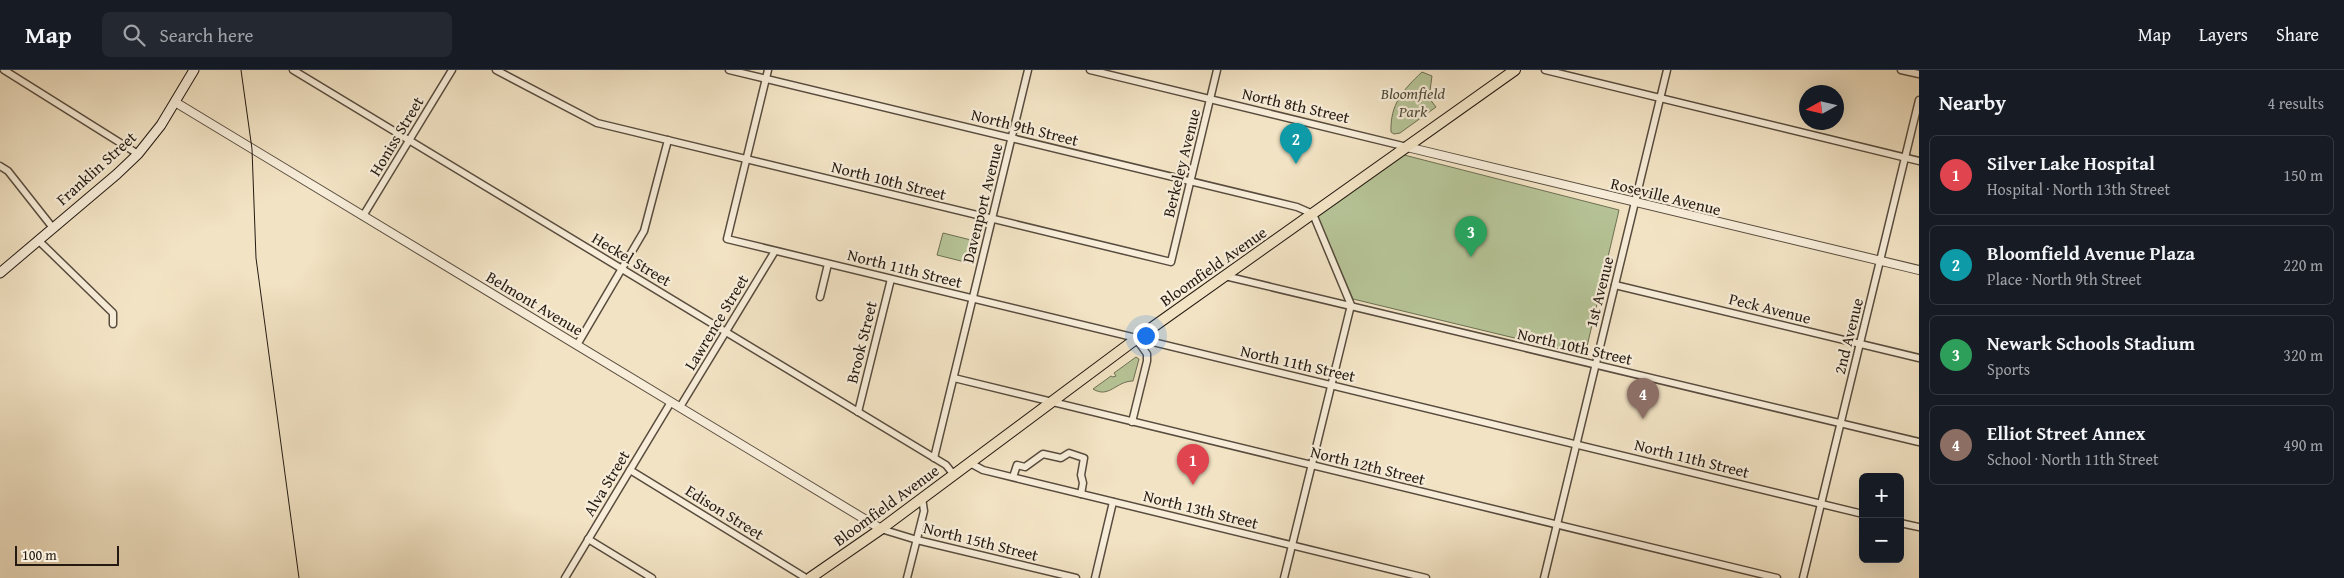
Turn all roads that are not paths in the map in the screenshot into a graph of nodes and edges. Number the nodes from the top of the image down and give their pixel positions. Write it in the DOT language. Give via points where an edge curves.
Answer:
graph roads {
  1 [pos="4,70"];
  2 [pos="293,70"];
  3 [pos="452,70"];
  4 [pos="496,70"];
  5 [pos="730,70"];
  6 [pos="768,70"];
  7 [pos="1028,70"];
  8 [pos="1090,70"];
  9 [pos="1217,70"];
  10 [pos="1515,70"];
  11 [pos="1545,70"];
  12 [pos="1667,70"];
  13 [pos="1901,70"];
  14 [pos="193,71"];
  15 [pos="1919,74"];
  16 [pos="766,79"];
  17 [pos="1660,98"];
  18 [pos="1210,99"];
  19 [pos="1919,100"];
  20 [pos="175,102"];
  21 [pos="1012,138"];
  22 [pos="409,140"];
  23 [pos="668,140"];
  24 [pos="1407,147"];
  25 [pos="138,154"];
  26 [pos="1905,157"];
  27 [pos="746,159"];
  28 [pos="1919,161"];
  29 [pos="0,166"];
  30 [pos="1190,181"];
  31 [pos="1635,202"];
  32 [pos="1313,214"];
  33 [pos="363,216"];
  34 [pos="992,219"];
  35 [pos="53,228"];
  36 [pos="38,240"];
  37 [pos="775,251"];
  38 [pos="1880,261"];
  39 [pos="1171,262"];
  40 [pos="828,264"];
  41 [pos="622,269"];
  42 [pos="1919,270"];
  43 [pos="0,272"];
  44 [pos="1225,276"];
  45 [pos="891,279"];
  46 [pos="1615,285"];
  47 [pos="820,297"];
  48 [pos="973,299"];
  49 [pos="1351,306"];
  50 [pos="113,324"];
  51 [pos="726,332"];
  52 [pos="1136,339"];
  53 [pos="1860,344"];
  54 [pos="577,345"];
  55 [pos="1919,358"];
  56 [pos="1596,365"];
  57 [pos="954,378"];
  58 [pos="1332,386"];
  59 [pos="671,402"];
  60 [pos="1050,402"];
  61 [pos="680,407"];
  62 [pos="858,412"];
  63 [pos="1132,422"];
  64 [pos="1840,423"];
  65 [pos="1919,442"];
  66 [pos="1576,444"];
  67 [pos="934,458"];
  68 [pos="970,463"];
  69 [pos="1312,465"];
  70 [pos="630,470"];
  71 [pos="954,475"];
  72 [pos="1013,478"];
  73 [pos="1082,494"];
  74 [pos="922,498"];
  75 [pos="1113,502"];
  76 [pos="1821,504"];
  77 [pos="1859,513"];
  78 [pos="1904,524"];
  79 [pos="1557,525"];
  80 [pos="1919,527"];
  81 [pos="881,529"];
  82 [pos="588,539"];
  83 [pos="917,540"];
  84 [pos="1292,546"];
  85 [pos="565,578"];
  86 [pos="652,578"];
  87 [pos="806,578"];
  88 [pos="810,578"];
  89 [pos="907,578"];
  90 [pos="1076,578"];
  91 [pos="1095,578"];
  92 [pos="1284,578"];
  93 [pos="1426,578"];
  94 [pos="1544,578"];
  95 [pos="1776,578"];
  96 [pos="1803,578"];
  1 -- 25 [label="street"];
  2 -- 22 [label="street, Heckel Street"];
  3 -- 22 [label="street, Honiss Street"];
  4 -- 23 [label="street, North 10th Street" via="600,124"];
  5 -- 16 [label="street, North 9th Street"];
  6 -- 16 [label="street"];
  7 -- 21 [label="street, Davenport Avenue"];
  8 -- 18 [label="street, North 8th Street"];
  9 -- 18 [label="street, Berkeley Avenue"];
  10 -- 24 [label="main road, Bloomfield Avenue"];
  11 -- 17 [label="street"];
  12 -- 17 [label="street, 1st Avenue"];
  13 -- 15 [label="street"];
  14 -- 20 [label="main road, Franklin Street"];
  16 -- 21 [label="street, North 9th Street"];
  16 -- 27 [label="street"];
  17 -- 26 [label="street"];
  17 -- 31 [label="street, 1st Avenue"];
  18 -- 24 [label="street, North 8th Street"];
  18 -- 30 [label="street, Berkeley Avenue"];
  19 -- 26 [label="street, 2nd Avenue"];
  20 -- 25 [label="main road, Franklin Street"];
  20 -- 33 [label="street, Belmont Avenue"];
  21 -- 30 [label="street, North 9th Street"];
  21 -- 34 [label="street, Davenport Avenue"];
  22 -- 33 [label="street, Honiss Street"];
  22 -- 41 [label="street, Heckel Street"];
  23 -- 27 [label="street, North 10th Street"];
  23 -- 41 [label="street" via="646,228"];
  24 -- 31 [label="street, Roseville Avenue"];
  24 -- 32 [label="main road, Bloomfield Avenue"];
  25 -- 35 [label="main road, Franklin Street"];
  26 -- 28 [label="street"];
  26 -- 38 [label="street, 2nd Avenue"];
  27 -- 34 [label="street, North 10th Street"];
  27 -- 37 [label="street, North 11th Street" via="727,239"];
  29 -- 35 [label="street" via="8,171"];
  30 -- 32 [label="street, North 9th Street" via="1302,208"];
  30 -- 39 [label="street, Berkeley Avenue"];
  31 -- 38 [label="street, Roseville Avenue"];
  31 -- 46 [label="street, 1st Avenue"];
  32 -- 44 [label="main road, Bloomfield Avenue"];
  32 -- 49 [label="street"];
  33 -- 54 [label="street, Belmont Avenue"];
  34 -- 39 [label="street, North 10th Street"];
  34 -- 48 [label="street, Davenport Avenue"];
  35 -- 36 [label="main road, Franklin Street"];
  36 -- 43 [label="main road, Franklin Street"];
  36 -- 50 [label="street" via="113,312"];
  37 -- 40 [label="street, North 11th Street"];
  37 -- 51 [label="street, Lawrence Street"];
  38 -- 42 [label="street, Roseville Avenue"];
  38 -- 53 [label="street, 2nd Avenue"];
  40 -- 45 [label="street, North 11th Street"];
  40 -- 47 [label="street"];
  41 -- 51 [label="street, Heckel Street"];
  41 -- 54 [label="street"];
  44 -- 49 [label="street, North 10th Street"];
  44 -- 52 [label="main road, Bloomfield Avenue"];
  45 -- 48 [label="street, North 11th Street"];
  45 -- 62 [label="street, Brook Street"];
  46 -- 53 [label="street, Peck Avenue"];
  46 -- 56 [label="street, 1st Avenue"];
  48 -- 52 [label="street, North 11th Street"];
  48 -- 57 [label="street, Davenport Avenue"];
  49 -- 56 [label="street, North 10th Street"];
  49 -- 58 [label="street"];
  51 -- 61 [label="street, Lawrence Street"];
  51 -- 62 [label="street, Heckel Street"];
  52 -- 58 [label="street, North 11th Street"];
  52 -- 60 [label="main road, Bloomfield Avenue"];
  52 -- 63 [label="street" via="1147,354 1147,361"];
  53 -- 55 [label="street, Peck Avenue"];
  53 -- 64 [label="street, 2nd Avenue"];
  54 -- 59 [label="street, Belmont Avenue"];
  56 -- 64 [label="street, North 10th Street"];
  56 -- 66 [label="street, 1st Avenue"];
  57 -- 60 [label="street, North 12th Street"];
  57 -- 67 [label="street, Davenport Avenue"];
  58 -- 66 [label="street, North 11th Street"];
  58 -- 69 [label="street"];
  59 -- 61 [label="street, Belmont Avenue"];
  59 -- 70 [label="street, Alva Street"];
  60 -- 63 [label="street, North 12th Street"];
  60 -- 68 [label="main road, Bloomfield Avenue"];
  61 -- 81 [label="street, Belmont Avenue"];
  62 -- 67 [label="street, Heckel Street"];
  63 -- 69 [label="street, North 12th Street"];
  64 -- 65 [label="street, North 10th Street"];
  64 -- 76 [label="street, 2nd Avenue"];
  66 -- 76 [label="street, North 11th Street"];
  66 -- 79 [label="street, 1st Avenue"];
  67 -- 71 [label="street, Heckel Street"];
  68 -- 71 [label="main road, Bloomfield Avenue"];
  68 -- 72 [label="street, North 13th Street"];
  69 -- 79 [label="street, North 12th Street"];
  69 -- 84 [label="street"];
  70 -- 82 [label="street, Alva Street"];
  70 -- 87 [label="street, Edison Street"];
  71 -- 74 [label="main road, Bloomfield Avenue"];
  72 -- 73 [label="street, North 13th Street"];
  72 -- 73 [label="street" via="1017,465 1026,467 1043,454 1061,458 1069,453 1084,458"];
  73 -- 75 [label="street, North 13th Street"];
  74 -- 81 [label="main road, Bloomfield Avenue"];
  74 -- 83 [label="street" via="924,511"];
  75 -- 84 [label="street, North 13th Street"];
  75 -- 91 [label="street"];
  76 -- 77 [label="street, North 11th Street"];
  76 -- 96 [label="street, 2nd Avenue"];
  78 -- 80 [label="street"];
  79 -- 94 [label="street, 1st Avenue"];
  79 -- 95 [label="street, North 12th Street"];
  81 -- 83 [label="street, North 15th Street"];
  81 -- 88 [label="main road, Bloomfield Avenue"];
  82 -- 85 [label="street, Alva Street"];
  82 -- 86 [label="street"];
  83 -- 89 [label="street"];
  83 -- 90 [label="street, North 15th Street"];
  84 -- 92 [label="street"];
  84 -- 93 [label="street, North 13th Street"];
}
